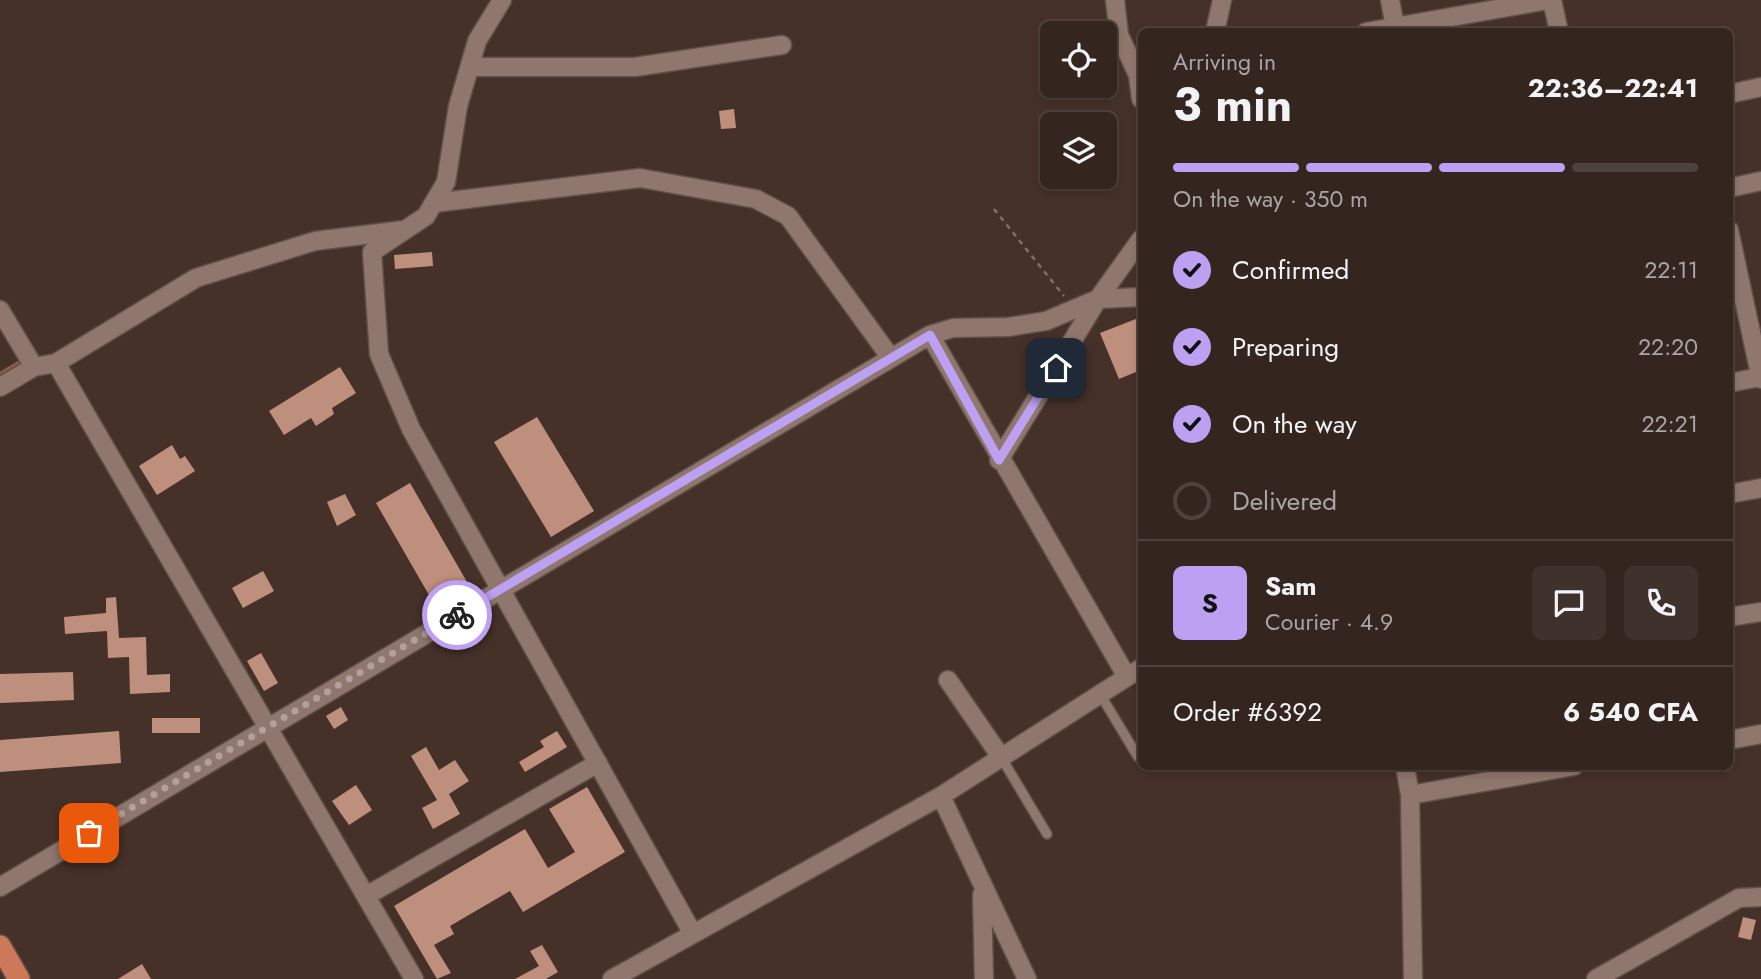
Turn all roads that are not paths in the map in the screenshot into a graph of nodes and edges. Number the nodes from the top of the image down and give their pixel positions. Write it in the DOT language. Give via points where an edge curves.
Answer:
graph roads {
  1 [pos="502,0"];
  2 [pos="1115,0"];
  3 [pos="1222,0"];
  4 [pos="1390,0"];
  5 [pos="1550,0"];
  6 [pos="1216,28"];
  7 [pos="1395,28"];
  8 [pos="1400,28"];
  9 [pos="1558,28"];
  10 [pos="782,45"];
  11 [pos="470,67"];
  12 [pos="1138,75"];
  13 [pos="1761,87"];
  14 [pos="1733,93"];
  15 [pos="1761,181"];
  16 [pos="1733,187"];
  17 [pos="433,203"];
  18 [pos="405,230"];
  19 [pos="1138,243"];
  20 [pos="1733,269"];
  21 [pos="1735,289"];
  22 [pos="1138,297"];
  23 [pos="1098,299"];
  24 [pos="0,310"];
  25 [pos="930,335"];
  26 [pos="891,358"];
  27 [pos="56,363"];
  28 [pos="34,367"];
  29 [pos="1761,378"];
  30 [pos="1733,382"];
  31 [pos="0,387"];
  32 [pos="999,460"];
  33 [pos="1761,488"];
  34 [pos="1733,493"];
  35 [pos="501,589"];
  36 [pos="1761,611"];
  37 [pos="1733,616"];
  38 [pos="1134,673"];
  39 [pos="947,680"];
  40 [pos="1100,694"];
  41 [pos="268,725"];
  42 [pos="1761,734"];
  43 [pos="1733,739"];
  44 [pos="1001,757"];
  45 [pos="1138,757"];
  46 [pos="598,763"];
  47 [pos="1406,770"];
  48 [pos="1551,770"];
  49 [pos="1410,795"];
  50 [pos="941,796"];
  51 [pos="1047,834"];
  52 [pos="0,887"];
  53 [pos="982,888"];
  54 [pos="366,896"];
  55 [pos="1761,897"];
  56 [pos="693,934"];
  57 [pos="0,946"];
  58 [pos="19,979"];
  59 [pos="414,979"];
  60 [pos="611,979"];
  61 [pos="984,979"];
  62 [pos="1027,979"];
  63 [pos="1413,979"];
  64 [pos="1596,979"];
  1 -- 11 [label="street" via="477,41"];
  2 -- 12 [label="street" via="1119,35"];
  3 -- 6 [label="street"];
  4 -- 7 [label="street"];
  5 -- 8 [label="street"];
  5 -- 9 [label="street"];
  10 -- 11 [label="street" via="635,67"];
  11 -- 17 [label="street" via="458,106 446,182"];
  13 -- 14 [label="street"];
  15 -- 16 [label="street"];
  17 -- 18 [label="street" via="426,216"];
  17 -- 26 [label="street" via="640,178 756,199 788,216"];
  18 -- 27 [label="street" via="315,242 196,278"];
  18 -- 35 [label="street" via="372,252 379,354 411,429"];
  19 -- 23 [label="street"];
  20 -- 21 [label="street"];
  21 -- 29 [label="street"];
  22 -- 23 [label="street"];
  23 -- 25 [label="street" via="1046,321 953,328"];
  23 -- 32 [label="street"];
  24 -- 28 [label="street"];
  25 -- 26 [label="street"];
  25 -- 32 [label="street"];
  26 -- 35 [label="street"];
  27 -- 28 [label="street"];
  27 -- 41 [label="street"];
  28 -- 31 [label="street"];
  29 -- 30 [label="street"];
  32 -- 38 [label="street"];
  33 -- 34 [label="street"];
  35 -- 41 [label="street"];
  35 -- 46 [label="street"];
  36 -- 37 [label="street"];
  38 -- 40 [label="street"];
  39 -- 44 [label="street"];
  40 -- 44 [label="street"];
  40 -- 45 [label="lane"];
  41 -- 52 [label="street"];
  41 -- 54 [label="street"];
  42 -- 43 [label="street"];
  44 -- 50 [label="street"];
  44 -- 51 [label="lane"];
  46 -- 54 [label="street"];
  46 -- 56 [label="street"];
  47 -- 49 [label="street"];
  48 -- 49 [label="street"];
  49 -- 63 [label="street"];
  50 -- 53 [label="street"];
  50 -- 56 [label="street"];
  53 -- 61 [label="street"];
  53 -- 62 [label="street"];
  54 -- 59 [label="street"];
  55 -- 64 [label="street" via="1740,898"];
  56 -- 60 [label="street"];
  57 -- 58 [label="highway"];
}
